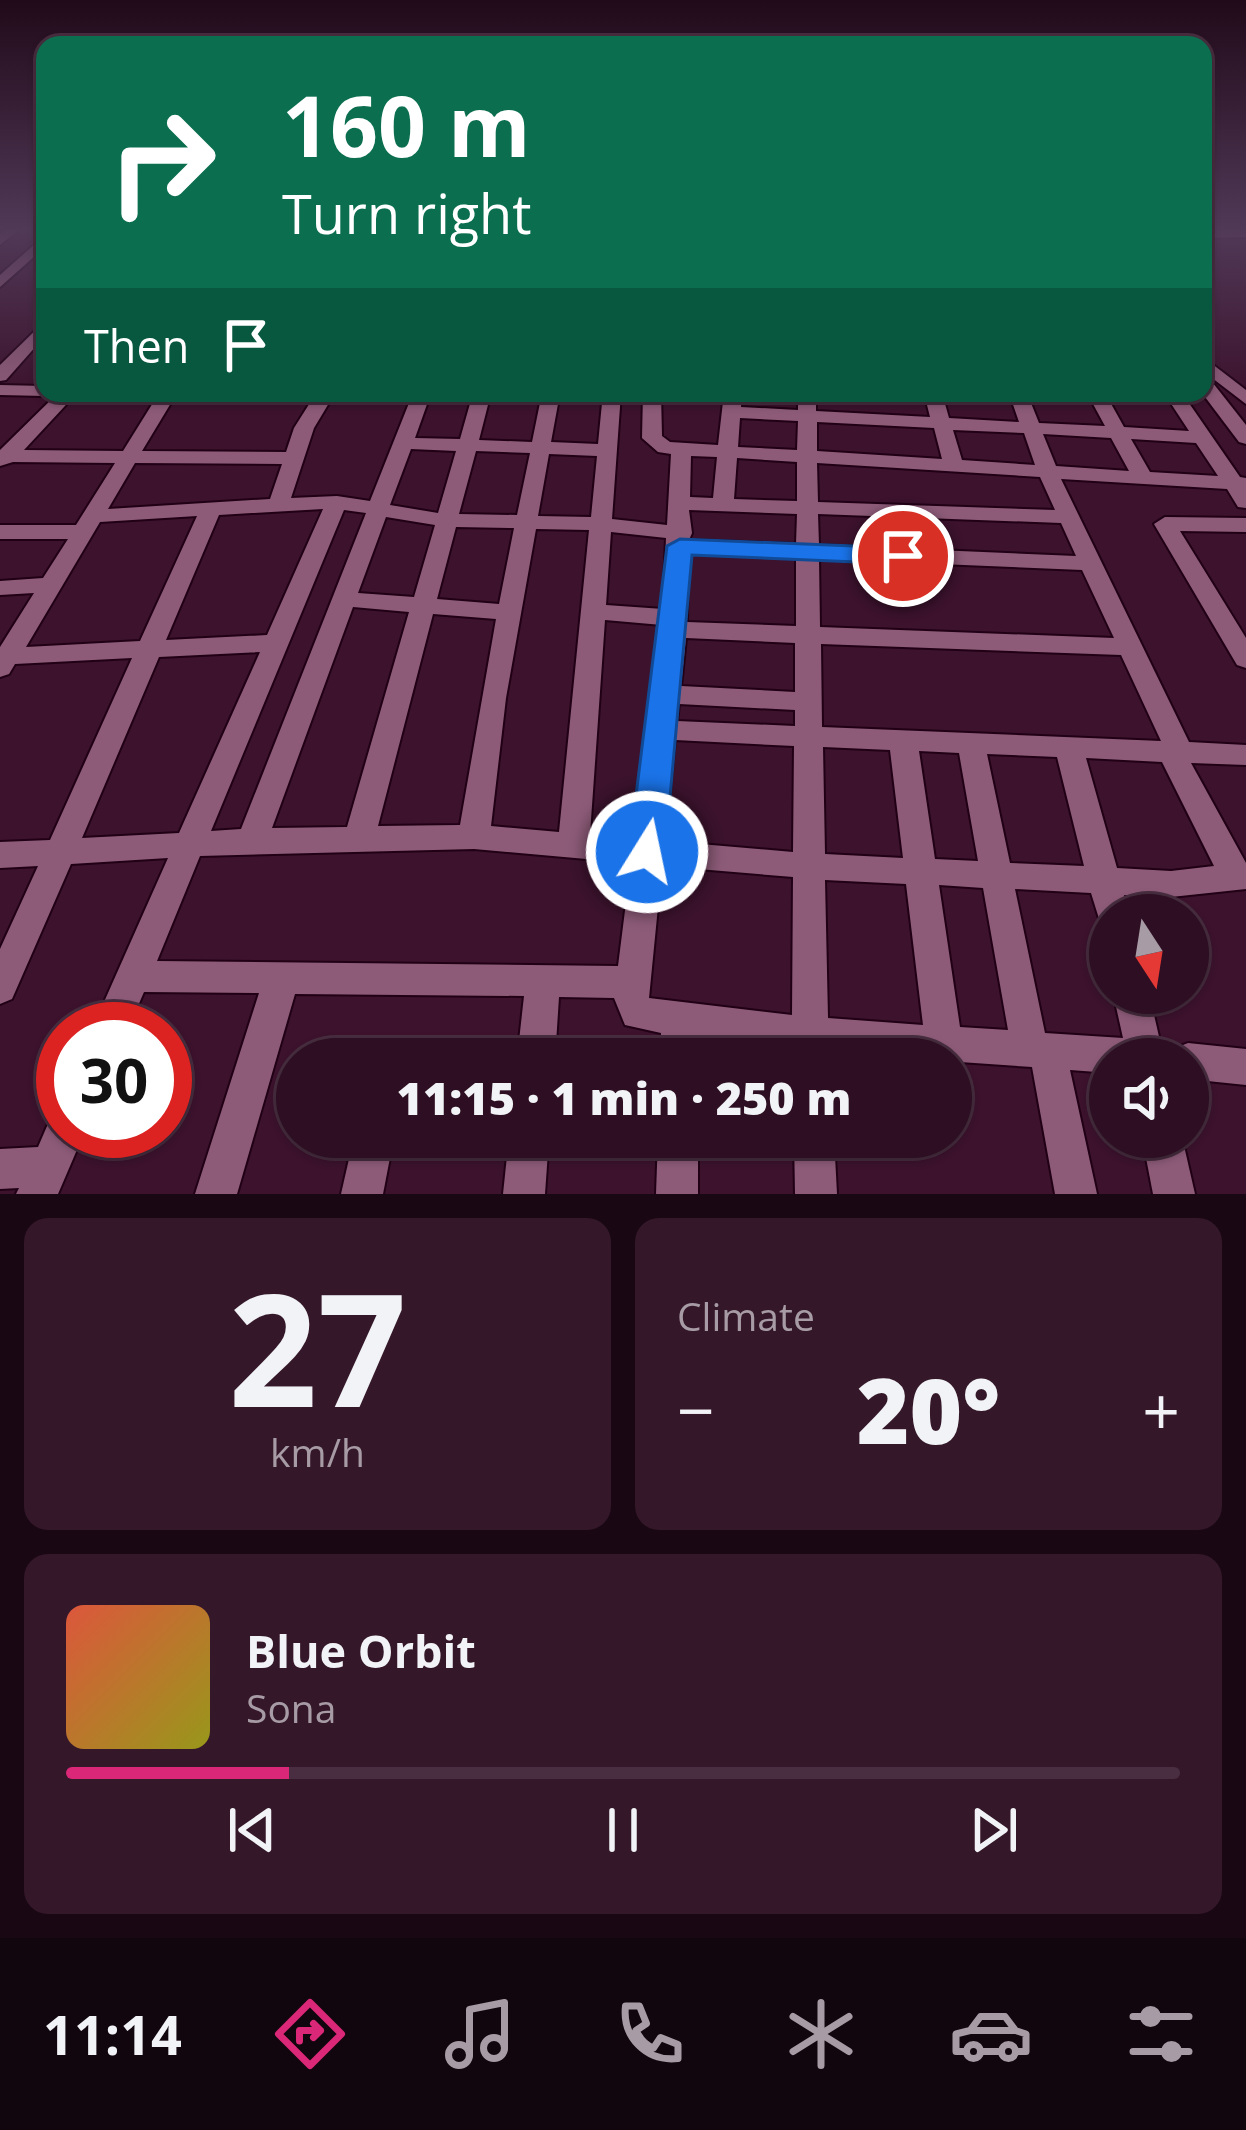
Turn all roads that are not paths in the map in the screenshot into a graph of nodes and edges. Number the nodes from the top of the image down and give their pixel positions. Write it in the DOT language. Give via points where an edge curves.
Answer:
graph roads {
  1 [pos="36,336"];
  2 [pos="1212,375"];
  3 [pos="0,376"];
  4 [pos="1212,382"];
  5 [pos="0,390"];
  6 [pos="36,392"];
  7 [pos="1246,398"];
  8 [pos="59,402"];
  9 [pos="162,402"];
  10 [pos="322,402"];
  11 [pos="419,402"];
  12 [pos="479,402"];
  13 [pos="549,402"];
  14 [pos="611,402"];
  15 [pos="652,402"];
  16 [pos="935,402"];
  17 [pos="1021,402"];
  18 [pos="1101,402"];
  19 [pos="1179,402"];
  20 [pos="732,403"];
  21 [pos="808,405"];
  22 [pos="942,426"];
  23 [pos="1032,430"];
  24 [pos="1120,434"];
  25 [pos="1201,437"];
  26 [pos="1246,439"];
  27 [pos="403,442"];
  28 [pos="466,446"];
  29 [pos="539,448"];
  30 [pos="607,450"];
  31 [pos="681,450"];
  32 [pos="728,453"];
  33 [pos="130,457"];
  34 [pos="294,458"];
  35 [pos="811,458"];
  36 [pos="2,459"];
  37 [pos="954,467"];
  38 [pos="1048,472"];
  39 [pos="1143,478"];
  40 [pos="1242,490"];
  41 [pos="337,502"];
  42 [pos="279,503"];
  43 [pos="723,504"];
  44 [pos="811,507"];
  45 [pos="211,508"];
  46 [pos="375,512"];
  47 [pos="1069,517"];
  48 [pos="444,520"];
  49 [pos="525,521"];
  50 [pos="87,524"];
  51 [pos="601,524"];
  52 [pos="1246,525"];
  53 [pos="681,527"];
  54 [pos="0,532"];
  55 [pos="809,552"];
  56 [pos="1090,563"];
  57 [pos="50,585"];
  58 [pos="0,588"];
  59 [pos="342,599"];
  60 [pos="422,606"];
  61 [pos="594,612"];
  62 [pos="509,613"];
  63 [pos="674,624"];
  64 [pos="810,635"];
  65 [pos="275,643"];
  66 [pos="1130,647"];
  67 [pos="153,650"];
  68 [pos="1246,658"];
  69 [pos="4,662"];
  70 [pos="667,694"];
  71 [pos="811,702"];
  72 [pos="663,730"];
  73 [pos="812,736"];
  74 [pos="903,740"];
  75 [pos="970,743"];
  76 [pos="1069,747"];
  77 [pos="1175,752"];
  78 [pos="1246,755"];
  79 [pos="474,838"];
  80 [pos="359,839"];
  81 [pos="252,841"];
  82 [pos="574,842"];
  83 [pos="188,845"];
  84 [pos="61,850"];
  85 [pos="647,852"];
  86 [pos="0,854"];
  87 [pos="811,866"];
  88 [pos="921,872"];
  89 [pos="996,875"];
  90 [pos="1240,877"];
  91 [pos="1105,881"];
  92 [pos="1108,894"];
  93 [pos="134,976"];
  94 [pos="282,976"];
  95 [pos="543,978"];
  96 [pos="633,982"];
  97 [pos="0,988"];
  98 [pos="122,1002"];
  99 [pos="680,1021"];
  100 [pos="538,1038"];
  101 [pos="680,1038"];
  102 [pos="764,1038"];
  103 [pos="809,1038"];
  104 [pos="943,1038"];
  105 [pos="972,1045"];
  106 [pos="1039,1050"];
  107 [pos="1089,1054"];
  108 [pos="1209,1063"];
  109 [pos="1246,1066"];
  110 [pos="370,1158"];
  111 [pos="527,1158"];
  112 [pos="678,1158"];
  113 [pos="815,1158"];
  114 [pos="1166,1158"];
  115 [pos="51,1164"];
  116 [pos="0,1169"];
  117 [pos="216,1194"];
  118 [pos="362,1194"];
  119 [pos="524,1194"];
  120 [pos="677,1194"];
  121 [pos="816,1194"];
  122 [pos="1076,1194"];
  123 [pos="1174,1194"];
  1 -- 3 [label="street"];
  2 -- 7 [label="street"];
  4 -- 26 [label="street"];
  5 -- 6 [label="street"];
  8 -- 36 [label="street"];
  9 -- 33 [label="street"];
  10 -- 34 [label="street"];
  11 -- 27 [label="street"];
  12 -- 28 [label="street"];
  13 -- 29 [label="street"];
  14 -- 30 [label="street"];
  15 -- 31 [label="street" via="652,438"];
  16 -- 22 [label="street"];
  17 -- 23 [label="street"];
  18 -- 24 [label="street"];
  19 -- 25 [label="street"];
  20 -- 21 [label="street"];
  20 -- 32 [label="street"];
  21 -- 22 [label="street"];
  21 -- 35 [label="street"];
  22 -- 23 [label="street"];
  22 -- 37 [label="street"];
  23 -- 24 [label="street"];
  23 -- 38 [label="street"];
  24 -- 25 [label="street"];
  24 -- 39 [label="street"];
  25 -- 40 [label="street"];
  27 -- 28 [label="street"];
  27 -- 46 [label="street"];
  28 -- 29 [label="street"];
  28 -- 48 [label="street"];
  29 -- 30 [label="street"];
  29 -- 49 [label="street"];
  30 -- 51 [label="street"];
  31 -- 32 [label="street"];
  31 -- 53 [label="street"];
  32 -- 35 [label="street"];
  32 -- 43 [label="street"];
  33 -- 34 [label="street"];
  33 -- 36 [label="street"];
  33 -- 50 [label="street"];
  34 -- 42 [label="street"];
  35 -- 37 [label="street"];
  35 -- 44 [label="street"];
  37 -- 38 [label="street"];
  38 -- 39 [label="street"];
  38 -- 47 [label="street"];
  39 -- 40 [label="street"];
  41 -- 42 [label="street"];
  41 -- 46 [label="street"];
  41 -- 65 [label="street"];
  42 -- 45 [label="street"];
  43 -- 44 [label="street"];
  43 -- 53 [label="street"];
  44 -- 47 [label="street"];
  44 -- 55 [label="street"];
  45 -- 50 [label="street"];
  45 -- 67 [label="street"];
  46 -- 48 [label="street"];
  46 -- 59 [label="street"];
  47 -- 56 [label="street"];
  48 -- 49 [label="street"];
  48 -- 60 [label="street"];
  49 -- 51 [label="street"];
  49 -- 62 [label="street"];
  50 -- 54 [label="street"];
  50 -- 57 [label="street"];
  51 -- 53 [label="street"];
  51 -- 61 [label="street"];
  52 -- 68 [label="street" via="1165,524"];
  53 -- 55 [label="street"];
  53 -- 63 [label="street"];
  55 -- 56 [label="street"];
  55 -- 64 [label="street"];
  56 -- 66 [label="street"];
  57 -- 58 [label="street"];
  57 -- 69 [label="street"];
  59 -- 60 [label="street"];
  59 -- 81 [label="street"];
  60 -- 62 [label="street"];
  60 -- 80 [label="street"];
  61 -- 63 [label="street"];
  61 -- 82 [label="street"];
  62 -- 79 [label="street"];
  63 -- 64 [label="street"];
  63 -- 70 [label="street"];
  64 -- 66 [label="street"];
  64 -- 71 [label="street"];
  65 -- 67 [label="street"];
  65 -- 83 [label="street"];
  66 -- 77 [label="street"];
  67 -- 69 [label="street"];
  67 -- 84 [label="street"];
  70 -- 71 [label="street"];
  70 -- 72 [label="street"];
  71 -- 73 [label="street"];
  72 -- 73 [label="street"];
  72 -- 85 [label="street"];
  73 -- 74 [label="street"];
  73 -- 87 [label="street"];
  74 -- 75 [label="street"];
  74 -- 88 [label="street"];
  75 -- 76 [label="street"];
  75 -- 89 [label="street"];
  76 -- 77 [label="street"];
  76 -- 91 [label="street"];
  77 -- 78 [label="street"];
  77 -- 90 [label="street"];
  79 -- 80 [label="street"];
  79 -- 82 [label="street"];
  80 -- 81 [label="street"];
  81 -- 83 [label="street"];
  82 -- 85 [label="street"];
  83 -- 84 [label="street"];
  83 -- 93 [label="street"];
  84 -- 86 [label="street"];
  84 -- 97 [label="street"];
  85 -- 87 [label="street"];
  85 -- 96 [label="street"];
  87 -- 88 [label="street"];
  87 -- 103 [label="street"];
  88 -- 89 [label="street"];
  88 -- 104 [label="street"];
  89 -- 91 [label="street"];
  89 -- 106 [label="street"];
  90 -- 91 [label="street"];
  91 -- 92 [label="street"];
  93 -- 94 [label="street"];
  93 -- 98 [label="street"];
  94 -- 95 [label="street"];
  94 -- 117 [label="street"];
  95 -- 96 [label="street"];
  95 -- 100 [label="street"];
  96 -- 99 [label="street" via="638,1013"];
  99 -- 101 [label="street"];
  99 -- 102 [label="street"];
  105 -- 106 [label="street"];
  106 -- 107 [label="street"];
  106 -- 122 [label="street"];
  108 -- 109 [label="street"];
  110 -- 118 [label="street"];
  111 -- 119 [label="street"];
  112 -- 120 [label="street"];
  113 -- 121 [label="street"];
  114 -- 123 [label="street"];
  115 -- 116 [label="street"];
}
